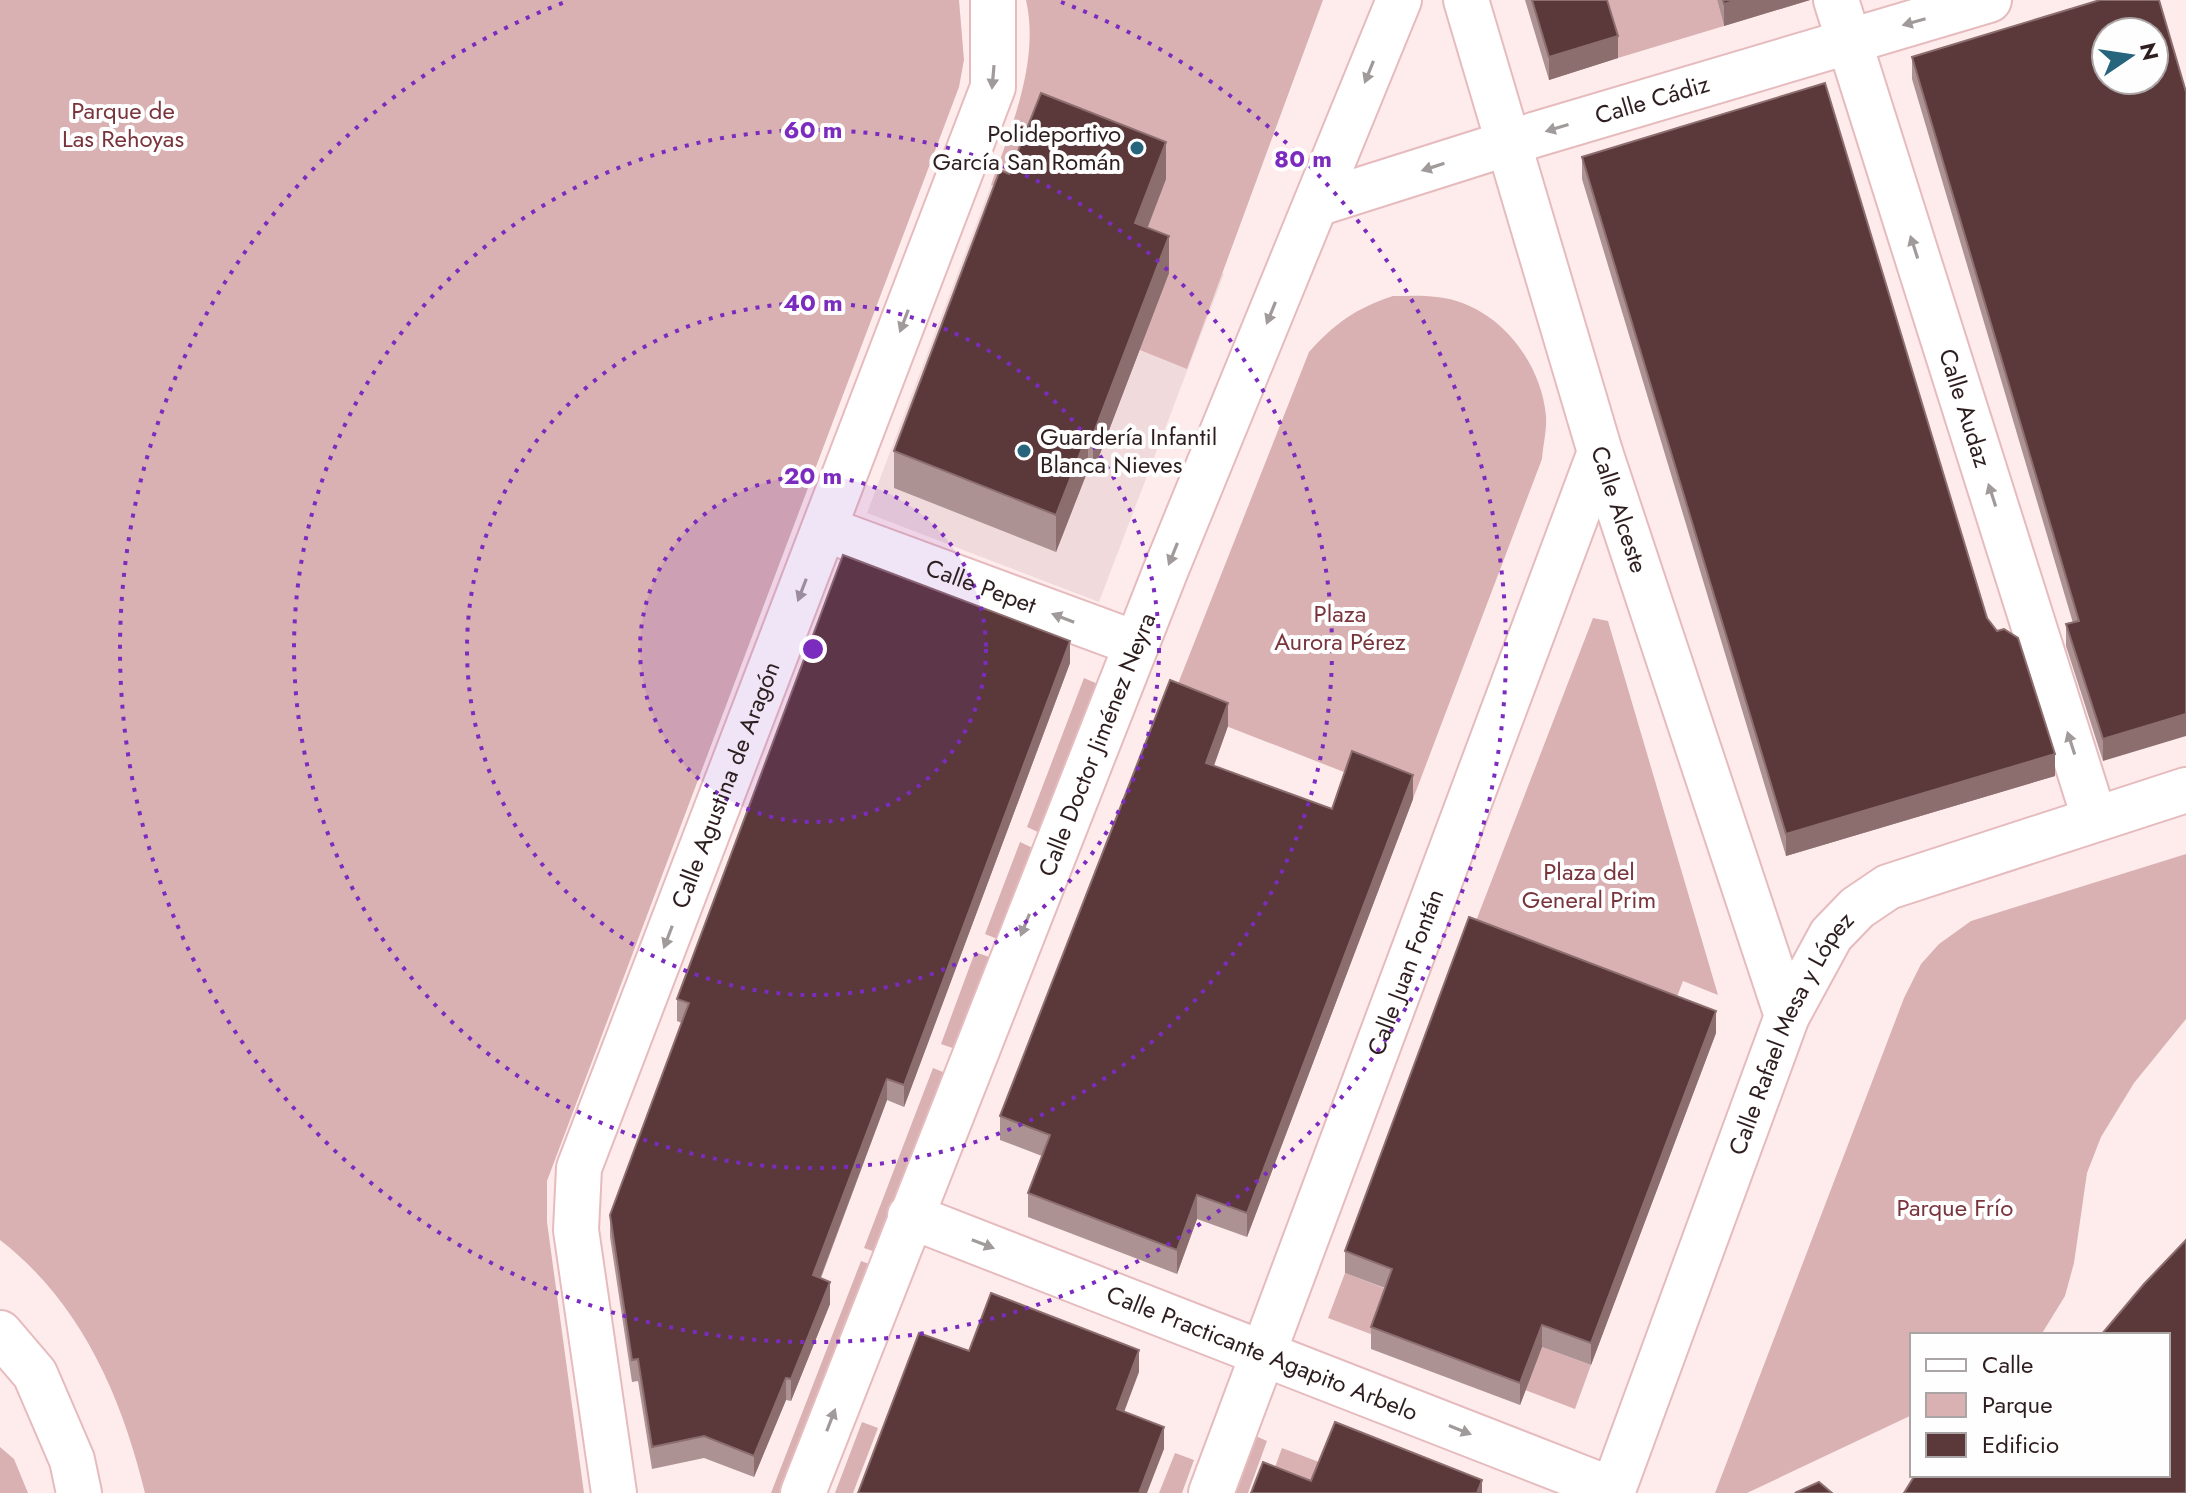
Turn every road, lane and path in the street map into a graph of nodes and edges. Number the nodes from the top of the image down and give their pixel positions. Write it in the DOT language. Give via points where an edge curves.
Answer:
graph roads {
  1 [pos="993,0"];
  2 [pos="1399,0"];
  3 [pos="1466,0"];
  4 [pos="1836,0"];
  5 [pos="1989,0"];
  6 [pos="1849,41"];
  7 [pos="1507,143"];
  8 [pos="1316,204"];
  9 [pos="1600,452"];
  10 [pos="825,529"];
  11 [pos="1137,644"];
  12 [pos="2186,790"];
  13 [pos="2094,817"];
  14 [pos="1787,1016"];
  15 [pos="910,1216"];
  16 [pos="0,1333"];
  17 [pos="1264,1353"];
  18 [pos="18,1379"];
  19 [pos="1612,1492"];
  20 [pos="79,1493"];
  21 [pos="614,1493"];
  22 [pos="803,1493"];
  23 [pos="1211,1493"];
  1 -- 10 [label="street, Calle Agustina de Aragón, one-way" via="993,87"];
  2 -- 8 [label="street, Calle Doctor Jiménez Neyra, one-way"];
  3 -- 7 [label="street, Calle Alceste"];
  4 -- 6 [label="street, Calle Audaz"];
  5 -- 6 [label="street, Calle Cádiz, one-way"];
  6 -- 7 [label="street, Calle Cádiz, one-way"];
  13 -- 6 [label="street, Calle Audaz, one-way"];
  7 -- 8 [label="street, Calle Cádiz, one-way"];
  7 -- 9 [label="street, Calle Alceste"];
  8 -- 11 [label="street, Calle Doctor Jiménez Neyra, one-way"];
  9 -- 14 [label="street, Calle Alceste"];
  9 -- 17 [label="street, Calle Juan Fontán"];
  11 -- 10 [label="street, Calle Pepet, one-way"];
  10 -- 21 [label="street, Calle Agustina de Aragón, one-way" via="579,1168 576,1230"];
  11 -- 15 [label="street, Calle Doctor Jiménez Neyra, one-way"];
  12 -- 13 [label="street, Calle Rafael Mesa y López"];
  13 -- 14 [label="street, Calle Rafael Mesa y López" via="1888,887 1831,935"];
  14 -- 19 [label="street, Calle Rafael Mesa y López"];
  15 -- 17 [label="street, Calle Practicante Agapito Arbelo, one-way"];
  22 -- 15 [label="street, Calle Doctor Jiménez Neyra, one-way"];
  16 -- 18 [label="street"];
  17 -- 19 [label="street, Calle Practicante Agapito Arbelo, one-way"];
  17 -- 23 [label="street, Calle Juan Fontán"];
  18 -- 20 [label="street" via="72,1460"];
}
